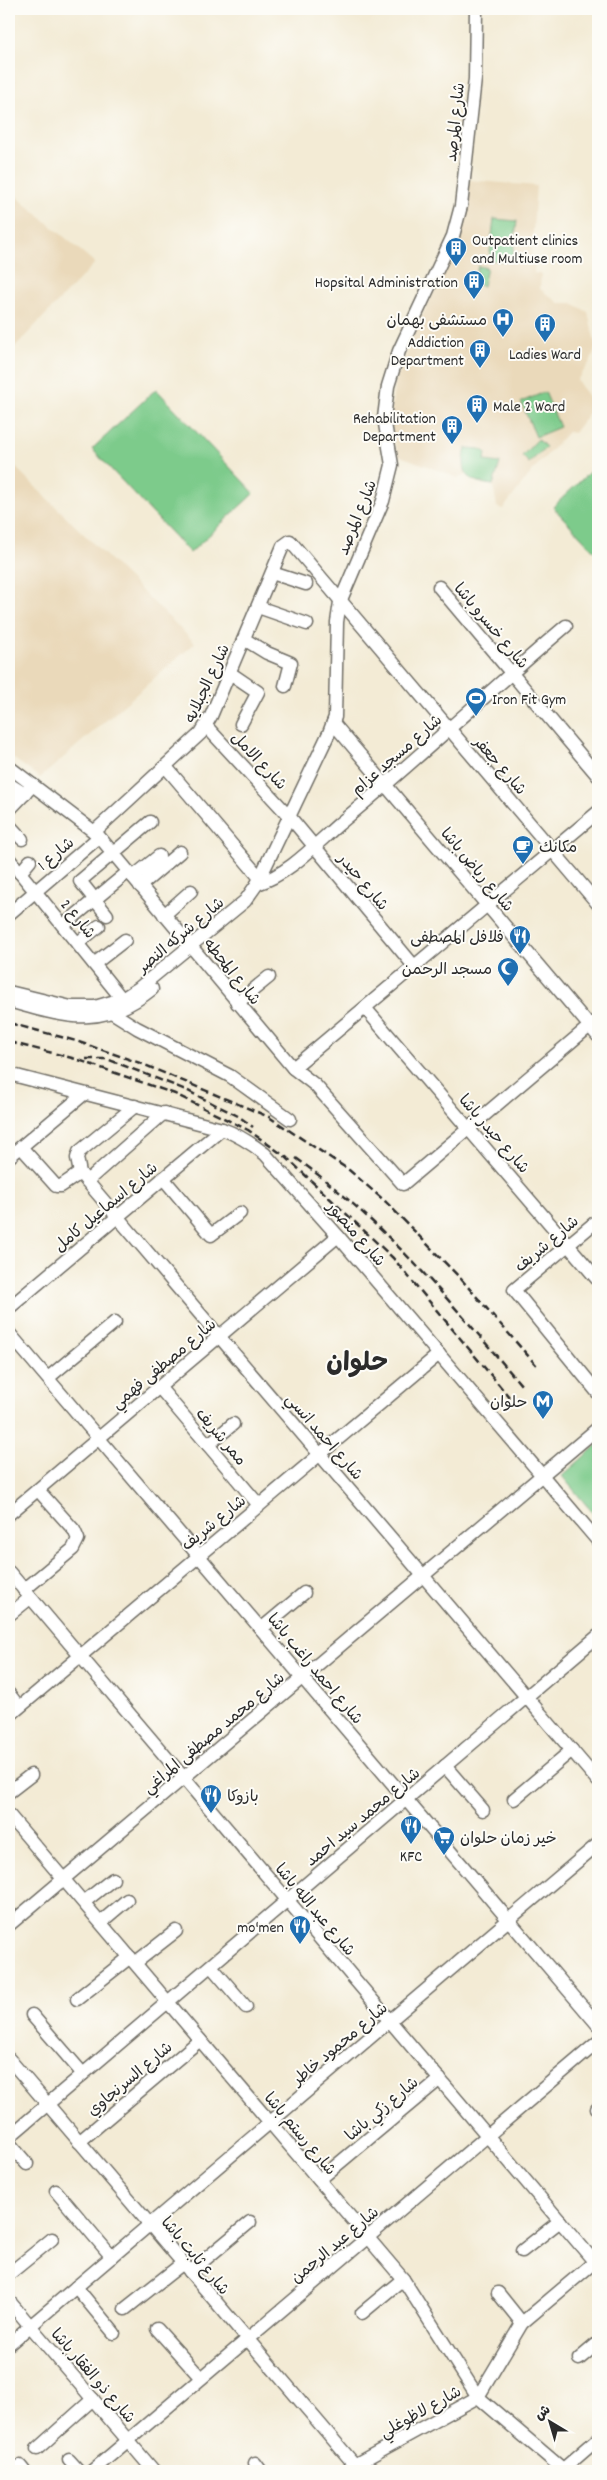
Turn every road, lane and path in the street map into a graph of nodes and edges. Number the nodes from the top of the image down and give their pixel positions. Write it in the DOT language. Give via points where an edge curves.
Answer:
graph roads {
  1 [pos="476,9"];
  2 [pos="287,541"];
  3 [pos="272,573"];
  4 [pos="306,584"];
  5 [pos="439,587"];
  6 [pos="340,602"];
  7 [pos="258,607"];
  8 [pos="307,624"];
  9 [pos="566,626"];
  10 [pos="244,640"];
  11 [pos="230,673"];
  12 [pos="511,673"];
  13 [pos="285,686"];
  14 [pos="333,723"];
  15 [pos="242,724"];
  16 [pos="206,726"];
  17 [pos="449,731"];
  18 [pos="9,767"];
  19 [pos="166,767"];
  20 [pos="598,776"];
  21 [pos="9,784"];
  22 [pos="386,785"];
  23 [pos="29,789"];
  24 [pos="9,810"];
  25 [pos="598,812"];
  26 [pos="289,816"];
  27 [pos="150,822"];
  28 [pos="9,825"];
  29 [pos="97,834"];
  30 [pos="22,839"];
  31 [pos="314,846"];
  32 [pos="553,850"];
  33 [pos="112,852"];
  34 [pos="180,852"];
  35 [pos="158,856"];
  36 [pos="9,860"];
  37 [pos="30,861"];
  38 [pos="20,873"];
  39 [pos="134,878"];
  40 [pos="258,881"];
  41 [pos="35,891"];
  42 [pos="191,892"];
  43 [pos="94,900"];
  44 [pos="244,901"];
  45 [pos="488,904"];
  46 [pos="598,904"];
  47 [pos="9,914"];
  48 [pos="107,914"];
  49 [pos="164,915"];
  50 [pos="64,925"];
  51 [pos="99,926"];
  52 [pos="125,940"];
  53 [pos="78,943"];
  54 [pos="194,949"];
  55 [pos="94,964"];
  56 [pos="414,966"];
  57 [pos="269,977"];
  58 [pos="9,992"];
  59 [pos="122,999"];
  60 [pos="9,1001"];
  61 [pos="237,1003"];
  62 [pos="365,1008"];
  63 [pos="113,1013"];
  64 [pos="596,1027"];
  65 [pos="293,1068"];
  66 [pos="9,1074"];
  67 [pos="84,1094"];
  68 [pos="134,1106"];
  69 [pos="164,1113"];
  70 [pos="290,1119"];
  71 [pos="470,1128"];
  72 [pos="222,1129"];
  73 [pos="21,1147"];
  74 [pos="9,1157"];
  75 [pos="84,1177"];
  76 [pos="163,1178"];
  77 [pos="240,1213"];
  78 [pos="118,1216"];
  79 [pos="598,1220"];
  80 [pos="338,1236"];
  81 [pos="568,1245"];
  82 [pos="598,1280"];
  83 [pos="9,1308"];
  84 [pos="115,1322"];
  85 [pos="9,1332"];
  86 [pos="219,1336"];
  87 [pos="438,1354"];
  88 [pos="48,1378"];
  89 [pos="159,1387"];
  90 [pos="598,1393"];
  91 [pos="233,1424"];
  92 [pos="598,1428"];
  93 [pos="99,1438"];
  94 [pos="208,1445"];
  95 [pos="320,1455"];
  96 [pos="543,1476"];
  97 [pos="38,1490"];
  98 [pos="259,1506"];
  99 [pos="9,1514"];
  100 [pos="598,1541"];
  101 [pos="198,1556"];
  102 [pos="9,1572"];
  103 [pos="424,1576"];
  104 [pos="304,1593"];
  105 [pos="27,1594"];
  106 [pos="9,1615"];
  107 [pos="261,1629"];
  108 [pos="598,1636"];
  109 [pos="79,1655"];
  110 [pos="302,1678"];
  111 [pos="9,1694"];
  112 [pos="526,1696"];
  113 [pos="19,1707"];
  114 [pos="9,1716"];
  115 [pos="572,1750"];
  116 [pos="446,1766"];
  117 [pos="31,1775"];
  118 [pos="184,1778"];
  119 [pos="598,1780"];
  120 [pos="9,1792"];
  121 [pos="514,1799"];
  122 [pos="406,1800"];
  123 [pos="482,1810"];
  124 [pos="9,1815"];
  125 [pos="598,1844"];
  126 [pos="64,1879"];
  127 [pos="113,1879"];
  128 [pos="127,1900"];
  129 [pos="288,1900"];
  130 [pos="84,1902"];
  131 [pos="508,1920"];
  132 [pos="101,1922"];
  133 [pos="9,1925"];
  134 [pos="176,1930"];
  135 [pos="133,1960"];
  136 [pos="211,1966"];
  137 [pos="78,1999"];
  138 [pos="168,2002"];
  139 [pos="246,2007"];
  140 [pos="32,2015"];
  141 [pos="390,2021"];
  142 [pos="598,2025"];
  143 [pos="200,2040"];
  144 [pos="598,2042"];
  145 [pos="9,2059"];
  146 [pos="83,2074"];
  147 [pos="440,2080"];
  148 [pos="47,2104"];
  149 [pos="270,2122"];
  150 [pos="488,2136"];
  151 [pos="9,2137"];
  152 [pos="79,2142"];
  153 [pos="9,2143"];
  154 [pos="27,2164"];
  155 [pos="319,2180"];
  156 [pos="56,2191"];
  157 [pos="560,2221"];
  158 [pos="250,2222"];
  159 [pos="150,2225"];
  160 [pos="368,2237"];
  161 [pos="52,2239"];
  162 [pos="522,2251"];
  163 [pos="112,2257"];
  164 [pos="597,2262"];
  165 [pos="186,2268"];
  166 [pos="9,2274"];
  167 [pos="403,2279"];
  168 [pos="76,2287"];
  169 [pos="498,2293"];
  170 [pos="9,2301"];
  171 [pos="125,2309"];
  172 [pos="362,2313"];
  173 [pos="522,2323"];
  174 [pos="30,2326"];
  175 [pos="157,2329"];
  176 [pos="114,2333"];
  177 [pos="247,2339"];
  178 [pos="598,2343"];
  179 [pos="9,2344"];
  180 [pos="578,2359"];
  181 [pos="201,2378"];
  182 [pos="478,2397"];
  183 [pos="93,2400"];
  184 [pos="598,2439"];
  185 [pos="128,2440"];
  186 [pos="37,2449"];
  187 [pos="69,2460"];
  188 [pos="354,2469"];
  189 [pos="563,2470"];
  190 [pos="79,2471"];
  191 [pos="92,2471"];
  192 [pos="154,2471"];
  1 -- 6 [label="street, شارع المرصد" via="474,97 457,223 444,259 393,367 384,409 392,465 388,483"];
  2 -- 3 [label="street, شارع الجبلايه"];
  2 -- 6 [label="street, شارع جعفر" via="293,543"];
  3 -- 4 [label="street"];
  3 -- 7 [label="street, شارع الجبلايه"];
  5 -- 12 [label="street, شارع خسرو باشا"];
  6 -- 14 [label="street, شارع المرصد"];
  6 -- 17 [label="street, شارع جعفر"];
  7 -- 8 [label="street"];
  7 -- 10 [label="street, شارع الجبلايه"];
  9 -- 12 [label="street, شارع مسجد عزام"];
  10 -- 11 [label="street, شارع الجبلايه"];
  10 -- 13 [label="street" via="291,663"];
  11 -- 15 [label="street" via="258,692"];
  11 -- 16 [label="street, شارع الجبلايه"];
  12 -- 17 [label="street, شارع مسجد عزام"];
  12 -- 20 [label="street, شارع خسرو باشا"];
  14 -- 22 [label="street, شارع رياض باشا"];
  14 -- 26 [label="street, شارع المرصد"];
  16 -- 19 [label="street, شارع الجبلايه" via="195,741"];
  16 -- 26 [label="street, شارع الامل"];
  17 -- 22 [label="street, شارع مسجد عزام"];
  17 -- 32 [label="street, شارع جعفر"];
  18 -- 23 [label="street, شارع المحطه"];
  19 -- 29 [label="street, شارع الجبلايه"];
  19 -- 40 [label="street"];
  21 -- 23 [label="street, شارع المحطه"];
  22 -- 31 [label="street, شارع مسجد عزام"];
  22 -- 45 [label="street, شارع رياض باشا"];
  23 -- 24 [label="street"];
  23 -- 29 [label="street, شارع المحطه"];
  25 -- 32 [label="street"];
  26 -- 31 [label="street, شارع حيدر"];
  26 -- 40 [label="street, شارع المرصد"];
  27 -- 33 [label="street"];
  28 -- 30 [label="street"];
  29 -- 33 [label="street, شارع المحطه"];
  29 -- 41 [label="street, شارع 1"];
  31 -- 40 [label="street, شارع مسجد عزام" via="275,878"];
  31 -- 56 [label="street, شارع حيدر"];
  32 -- 45 [label="street"];
  32 -- 46 [label="street, شارع جعفر"];
  33 -- 39 [label="street, شارع المحطه"];
  33 -- 43 [label="street" via="80,881"];
  34 -- 39 [label="street"];
  35 -- 39 [label="street"];
  36 -- 38 [label="street, شارع 2"];
  37 -- 38 [label="street"];
  38 -- 41 [label="street, شارع 2"];
  39 -- 43 [label="street"];
  39 -- 49 [label="street, شارع المحطه"];
  40 -- 44 [label="street, شارع مسجد عزام"];
  41 -- 47 [label="street, شارع 1"];
  41 -- 50 [label="street, شارع 2"];
  42 -- 49 [label="street"];
  43 -- 48 [label="street"];
  43 -- 50 [label="street"];
  44 -- 54 [label="street, شارع شركه النصر" via="237,918"];
  45 -- 56 [label="street"];
  45 -- 64 [label="street, شارع رياض باشا"];
  49 -- 54 [label="street, شارع المحطه"];
  50 -- 53 [label="street, شارع 2"];
  51 -- 53 [label="street"];
  52 -- 55 [label="street"];
  53 -- 55 [label="street, شارع 2"];
  54 -- 59 [label="street, شارع شركه النصر"];
  54 -- 61 [label="street, شارع المحطه"];
  54 -- 63 [label="street, شارع شركه النصر" via="136,1001"];
  55 -- 59 [label="street, شارع 2"];
  56 -- 62 [label="street"];
  57 -- 61 [label="street"];
  58 -- 59 [label="street, شارع شركه النصر" via="71,1008 95,1007"];
  60 -- 63 [label="street, شارع شركه النصر" via="73,1018"];
  61 -- 65 [label="street, شارع المحطه"];
  62 -- 65 [label="street"];
  62 -- 71 [label="street, شارع حيدر باشا"];
  63 -- 70 [label="street" via="230,1076"];
  64 -- 71 [label="street"];
  65 -- 71 [label="street, شارع المحطه" via="315,1085 404,1184"];
  66 -- 67 [label="street, شارع منصور"];
  67 -- 68 [label="street, شارع منصور"];
  67 -- 73 [label="street"];
  68 -- 69 [label="street, شارع منصور"];
  68 -- 75 [label="street" via="79,1152 77,1158"];
  69 -- 72 [label="street, شارع منصور"];
  69 -- 75 [label="street"];
  71 -- 81 [label="street, شارع حيدر باشا"];
  72 -- 76 [label="street, شارع اسماعيل كامل"];
  72 -- 80 [label="street, شارع منصور" via="246,1139 265,1154"];
  73 -- 74 [label="street"];
  73 -- 75 [label="street" via="56,1186"];
  75 -- 78 [label="street, شارع احمد انسي"];
  76 -- 77 [label="street" via="211,1235"];
  76 -- 78 [label="street, شارع اسماعيل كامل"];
  78 -- 83 [label="street, شارع اسماعيل كامل"];
  78 -- 86 [label="street, شارع احمد انسي"];
  79 -- 81 [label="street, شارع شريف"];
  80 -- 86 [label="street, شارع مصطفى فهمي"];
  80 -- 87 [label="street, شارع منصور"];
  81 -- 82 [label="street, شارع حيدر باشا"];
  81 -- 90 [label="street, شارع شريف" via="514,1290"];
  84 -- 88 [label="street"];
  85 -- 88 [label="street, شارع احمد راغب باشا"];
  86 -- 89 [label="street, شارع مصطفى فهمي"];
  86 -- 95 [label="street, شارع احمد انسي"];
  87 -- 95 [label="street, شارع شريف"];
  87 -- 96 [label="street, شارع منصور"];
  88 -- 93 [label="street, شارع احمد راغب باشا"];
  89 -- 93 [label="street, شارع مصطفى فهمي"];
  89 -- 94 [label="street, ممر شريف"];
  91 -- 94 [label="street"];
  92 -- 96 [label="street, شارع محمد مصطفى المراغي"];
  93 -- 97 [label="street, شارع مصطفى فهمي"];
  93 -- 101 [label="street, شارع احمد راغب باشا"];
  94 -- 98 [label="street, ممر شريف"];
  95 -- 98 [label="street, شارع شريف"];
  95 -- 103 [label="street, شارع احمد انسي"];
  96 -- 100 [label="street, شارع منصور"];
  96 -- 103 [label="street, شارع محمد مصطفى المراغي"];
  97 -- 99 [label="street, شارع مصطفى فهمي"];
  97 -- 105 [label="street" via="74,1530 78,1539 73,1549"];
  98 -- 101 [label="street, شارع شريف"];
  101 -- 107 [label="street, شارع احمد راغب باشا"];
  101 -- 109 [label="street, شارع شريف"];
  102 -- 105 [label="street, شارع عبد الله باشا"];
  103 -- 110 [label="street, شارع محمد مصطفى المراغي"];
  103 -- 112 [label="street, شارع احمد انسي"];
  104 -- 107 [label="street"];
  105 -- 106 [label="street"];
  105 -- 109 [label="street, شارع عبد الله باشا"];
  107 -- 110 [label="street, شارع احمد راغب باشا"];
  108 -- 112 [label="street, شارع محمد سيد احمد"];
  109 -- 113 [label="street, شارع شريف"];
  109 -- 118 [label="street, شارع عبد الله باشا"];
  110 -- 118 [label="street, شارع محمد مصطفى المراغي"];
  110 -- 122 [label="street, شارع احمد راغب باشا"];
  111 -- 113 [label="street"];
  112 -- 115 [label="street, شارع احمد انسي"];
  112 -- 116 [label="street, شارع محمد سيد احمد"];
  113 -- 114 [label="street, شارع شريف"];
  115 -- 119 [label="street, شارع احمد انسي"];
  115 -- 121 [label="street"];
  116 -- 122 [label="street, شارع محمد سيد احمد"];
  116 -- 123 [label="street"];
  117 -- 120 [label="street"];
  118 -- 126 [label="street, شارع محمد مصطفى المراغي"];
  118 -- 129 [label="street, شارع عبد الله باشا"];
  122 -- 129 [label="street, شارع محمد سيد احمد"];
  122 -- 131 [label="street, شارع احمد راغب باشا"];
  124 -- 126 [label="street, شارع رستم باشا"];
  125 -- 131 [label="street, شارع محمود خاطر"];
  126 -- 130 [label="street, شارع رستم باشا"];
  126 -- 133 [label="street, شارع محمد مصطفى المراغي"];
  127 -- 130 [label="street"];
  128 -- 132 [label="street"];
  129 -- 136 [label="street, شارع محمد سيد احمد"];
  129 -- 141 [label="street, شارع عبد الله باشا"];
  130 -- 132 [label="street, شارع رستم باشا"];
  131 -- 141 [label="street, شارع محمود خاطر"];
  131 -- 142 [label="street, شارع احمد راغب باشا"];
  132 -- 135 [label="street, شارع رستم باشا"];
  134 -- 135 [label="street"];
  135 -- 137 [label="street"];
  135 -- 138 [label="street, شارع رستم باشا"];
  136 -- 138 [label="street, شارع محمد سيد احمد"];
  136 -- 139 [label="street"];
  138 -- 143 [label="street, شارع رستم باشا"];
  138 -- 146 [label="street, شارع محمد سيد احمد"];
  140 -- 146 [label="street"];
  141 -- 147 [label="street, شارع عبد الله باشا"];
  141 -- 149 [label="street, شارع محمود خاطر"];
  143 -- 149 [label="street, شارع رستم باشا"];
  143 -- 152 [label="street, شارع السرنجاوي"];
  144 -- 150 [label="street, شارع عبد الرحمن"];
  145 -- 148 [label="street, شارع ثابت باشا"];
  146 -- 148 [label="street, شارع محمد سيد احمد"];
  147 -- 150 [label="street, شارع عبد الله باشا"];
  147 -- 155 [label="street, شارع زكي باشا"];
  148 -- 151 [label="street, شارع محمد سيد احمد"];
  148 -- 152 [label="street, شارع ثابت باشا"];
  149 -- 155 [label="street, شارع رستم باشا"];
  149 -- 159 [label="street, شارع محمود خاطر"];
  150 -- 157 [label="street, شارع عبد الله باشا"];
  150 -- 160 [label="street, شارع عبد الرحمن"];
  152 -- 159 [label="street, شارع ثابت باشا"];
  153 -- 154 [label="street"];
  155 -- 160 [label="street, شارع رستم باشا"];
  156 -- 163 [label="street"];
  157 -- 162 [label="street"];
  157 -- 164 [label="street, شارع عبد الله باشا"];
  158 -- 165 [label="street"];
  159 -- 163 [label="street, شارع محمود خاطر"];
  159 -- 165 [label="street, شارع ثابت باشا"];
  160 -- 167 [label="street, شارع رستم باشا"];
  160 -- 177 [label="street, شارع عبد الرحمن"];
  161 -- 166 [label="street"];
  163 -- 168 [label="street, شارع محمود خاطر"];
  164 -- 173 [label="street, شارع لاظوغلي"];
  165 -- 171 [label="street"];
  165 -- 177 [label="street, شارع ثابت باشا"];
  167 -- 172 [label="street"];
  167 -- 182 [label="street, شارع رستم باشا"];
  168 -- 174 [label="street, شارع محمود خاطر"];
  168 -- 176 [label="street"];
  169 -- 173 [label="street"];
  170 -- 174 [label="street, شارع ذو الفقار باشا"];
  173 -- 182 [label="street, شارع لاظوغلي"];
  174 -- 179 [label="street, شارع محمود خاطر"];
  174 -- 183 [label="street, شارع ذو الفقار باشا"];
  175 -- 181 [label="street"];
  177 -- 181 [label="street, شارع عبد الرحمن"];
  177 -- 188 [label="street, شارع ثابت باشا"];
  178 -- 180 [label="street"];
  181 -- 185 [label="street, شارع عبد الرحمن"];
  182 -- 188 [label="street, شارع لاظوغلي"];
  182 -- 189 [label="street, شارع رستم باشا"];
  183 -- 185 [label="street, شارع ذو الفقار باشا"];
  183 -- 186 [label="street"];
  184 -- 189 [label="street"];
  185 -- 191 [label="street, شارع عبد الرحمن"];
  185 -- 192 [label="street, شارع ذو الفقار باشا"];
  187 -- 190 [label="street"];
}
